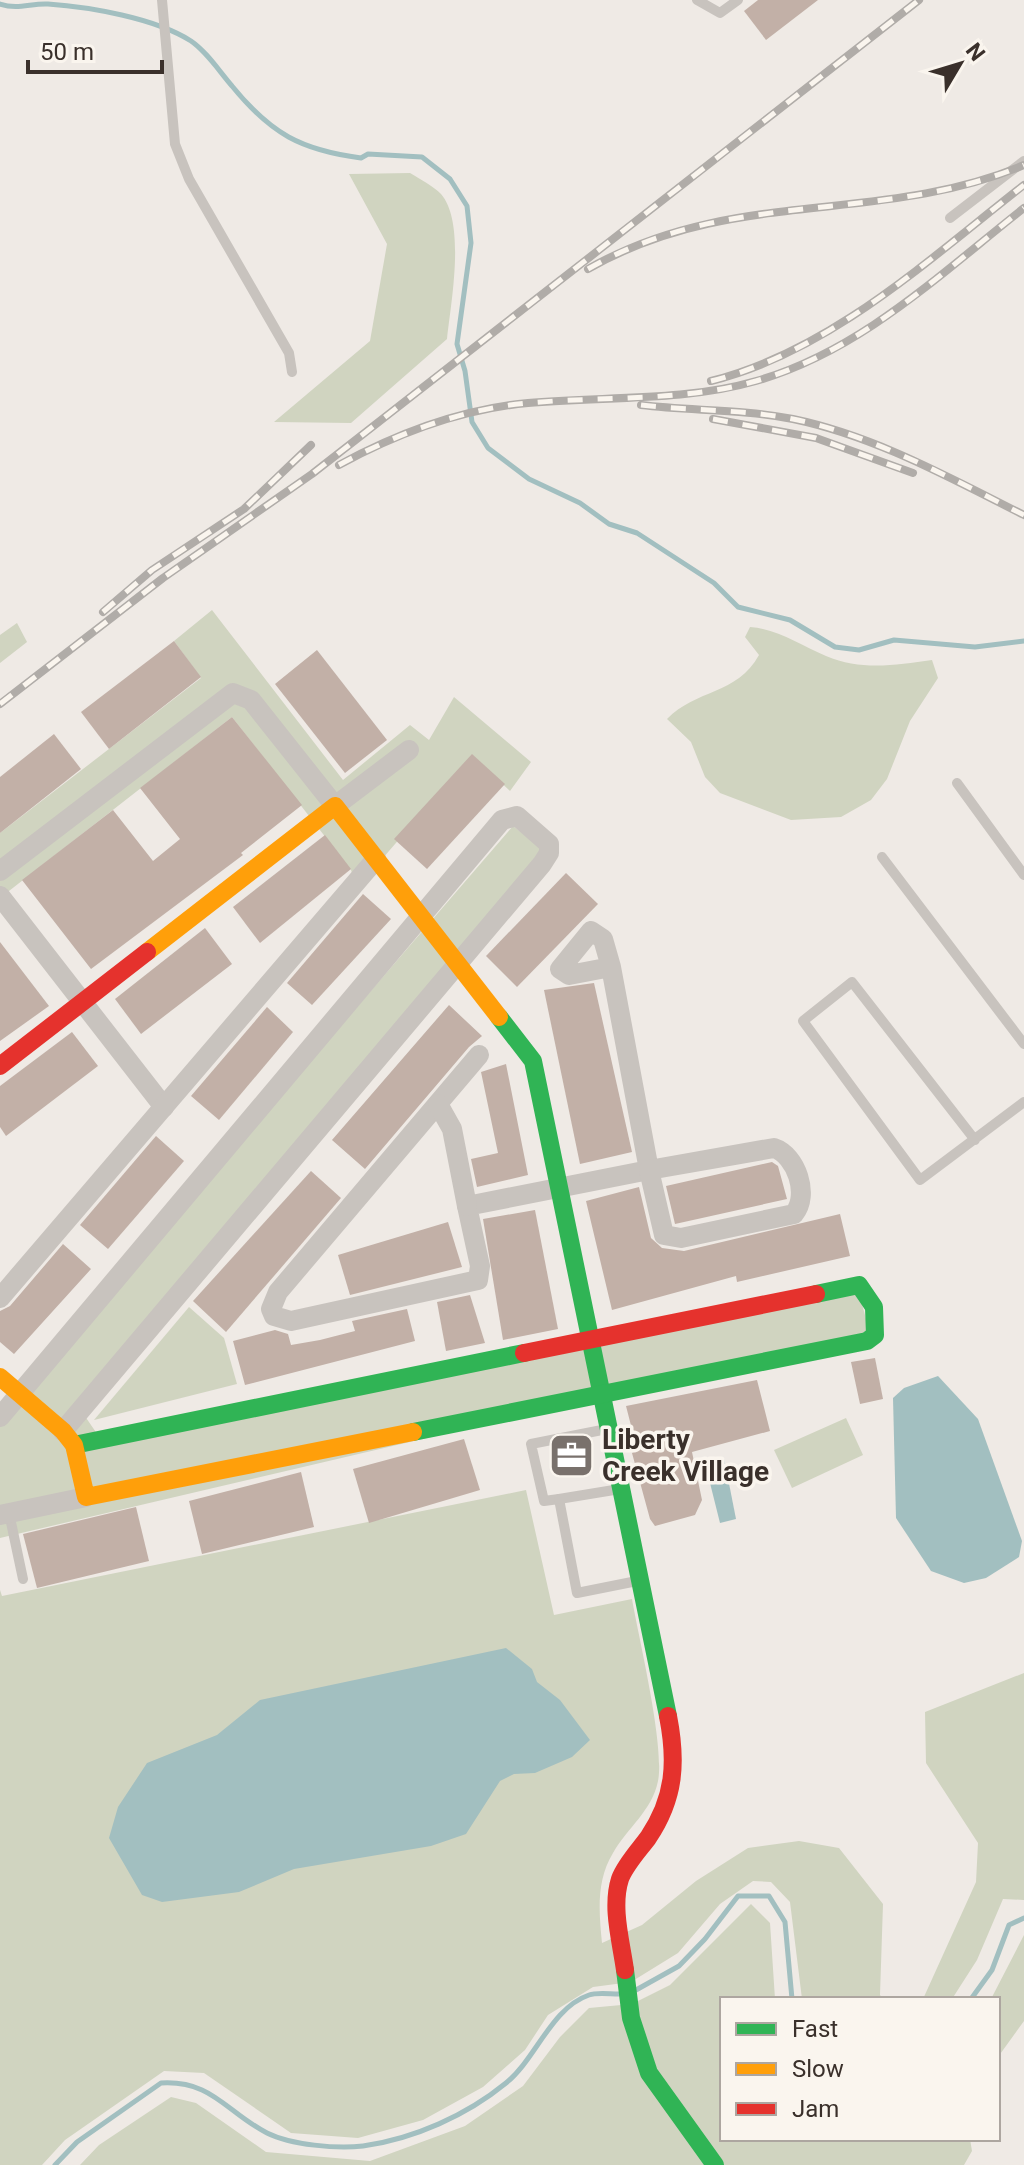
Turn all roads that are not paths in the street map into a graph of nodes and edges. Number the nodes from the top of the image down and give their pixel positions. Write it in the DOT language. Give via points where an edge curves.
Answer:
graph roads {
  1 [pos="162,0"];
  2 [pos="697,0"];
  3 [pos="738,0"];
  4 [pos="1024,161"];
  5 [pos="950,218"];
  6 [pos="292,372"];
  7 [pos="409,750"];
  8 [pos="957,783"];
  9 [pos="335,806"];
  10 [pos="882,857"];
  11 [pos="376,859"];
  12 [pos="0,871"];
  13 [pos="1024,875"];
  14 [pos="0,896"];
  15 [pos="421,915"];
  16 [pos="458,962"];
  17 [pos="611,967"];
  18 [pos="82,1002"];
  19 [pos="1024,1044"];
  20 [pos="479,1055"];
  21 [pos="0,1066"];
  22 [pos="1024,1102"];
  23 [pos="438,1104"];
  24 [pos="164,1107"];
  25 [pos="975,1140"];
  26 [pos="649,1170"];
  27 [pos="560,1187"];
  28 [pos="467,1206"];
  29 [pos="0,1298"];
  30 [pos="592,1339"];
  31 [pos="0,1377"];
  32 [pos="21,1394"];
  33 [pos="603,1395"];
  34 [pos="0,1417"];
  35 [pos="609,1428"];
  36 [pos="68,1438"];
  37 [pos="621,1489"];
  38 [pos="86,1497"];
  39 [pos="559,1499"];
  40 [pos="4,1514"];
  41 [pos="23,1579"];
  42 [pos="639,1580"];
  43 [pos="715,2165"];
  1 -- 6 [label="lane" via="175,144 189,179 289,353"];
  2 -- 3 [label="lane" via="720,13"];
  4 -- 5 [label="lane"];
  7 -- 9 [label="street"];
  8 -- 13 [label="lane"];
  9 -- 11 [label="street"];
  9 -- 12 [label="street" via="251,700 233,693"];
  9 -- 18 [label="street"];
  10 -- 19 [label="lane"];
  11 -- 15 [label="street"];
  11 -- 24 [label="street"];
  14 -- 18 [label="street"];
  15 -- 16 [label="street"];
  15 -- 16 [label="street" via="508,815 517,816 549,844 542,864"];
  15 -- 32 [label="street"];
  16 -- 27 [label="street" via="533,1061"];
  16 -- 36 [label="street"];
  17 -- 26 [label="street"];
  18 -- 21 [label="street"];
  18 -- 24 [label="street"];
  20 -- 23 [label="street"];
  22 -- 25 [label="lane"];
  23 -- 28 [label="street" via="452,1129"];
  23 -- 28 [label="street" via="278,1292 271,1309 274,1316 291,1321 478,1280 480,1266"];
  24 -- 29 [label="street"];
  25 -- 25 [label="lane" via="852,982 803,1021 920,1180"];
  26 -- 26 [label="street" via="660,1228 670,1239 794,1214 800,1207 791,1159 774,1148"];
  26 -- 27 [label="street"];
  27 -- 28 [label="street"];
  27 -- 30 [label="street"];
  30 -- 33 [label="street"];
  30 -- 33 [label="street" via="859,1285 876,1312 875,1335 867,1341"];
  30 -- 36 [label="street"];
  31 -- 32 [label="street"];
  32 -- 34 [label="street"];
  32 -- 36 [label="street"];
  33 -- 35 [label="street"];
  33 -- 38 [label="street"];
  35 -- 37 [label="street"];
  35 -- 39 [label="lane" via="531,1444 544,1501"];
  36 -- 38 [label="street"];
  37 -- 39 [label="lane"];
  37 -- 42 [label="street"];
  38 -- 40 [label="street"];
  39 -- 42 [label="lane" via="577,1593"];
  40 -- 41 [label="lane"];
  42 -- 43 [label="street" via="675,1751 672,1793 621,1876 616,1900 621,1946 649,2073"];
}
